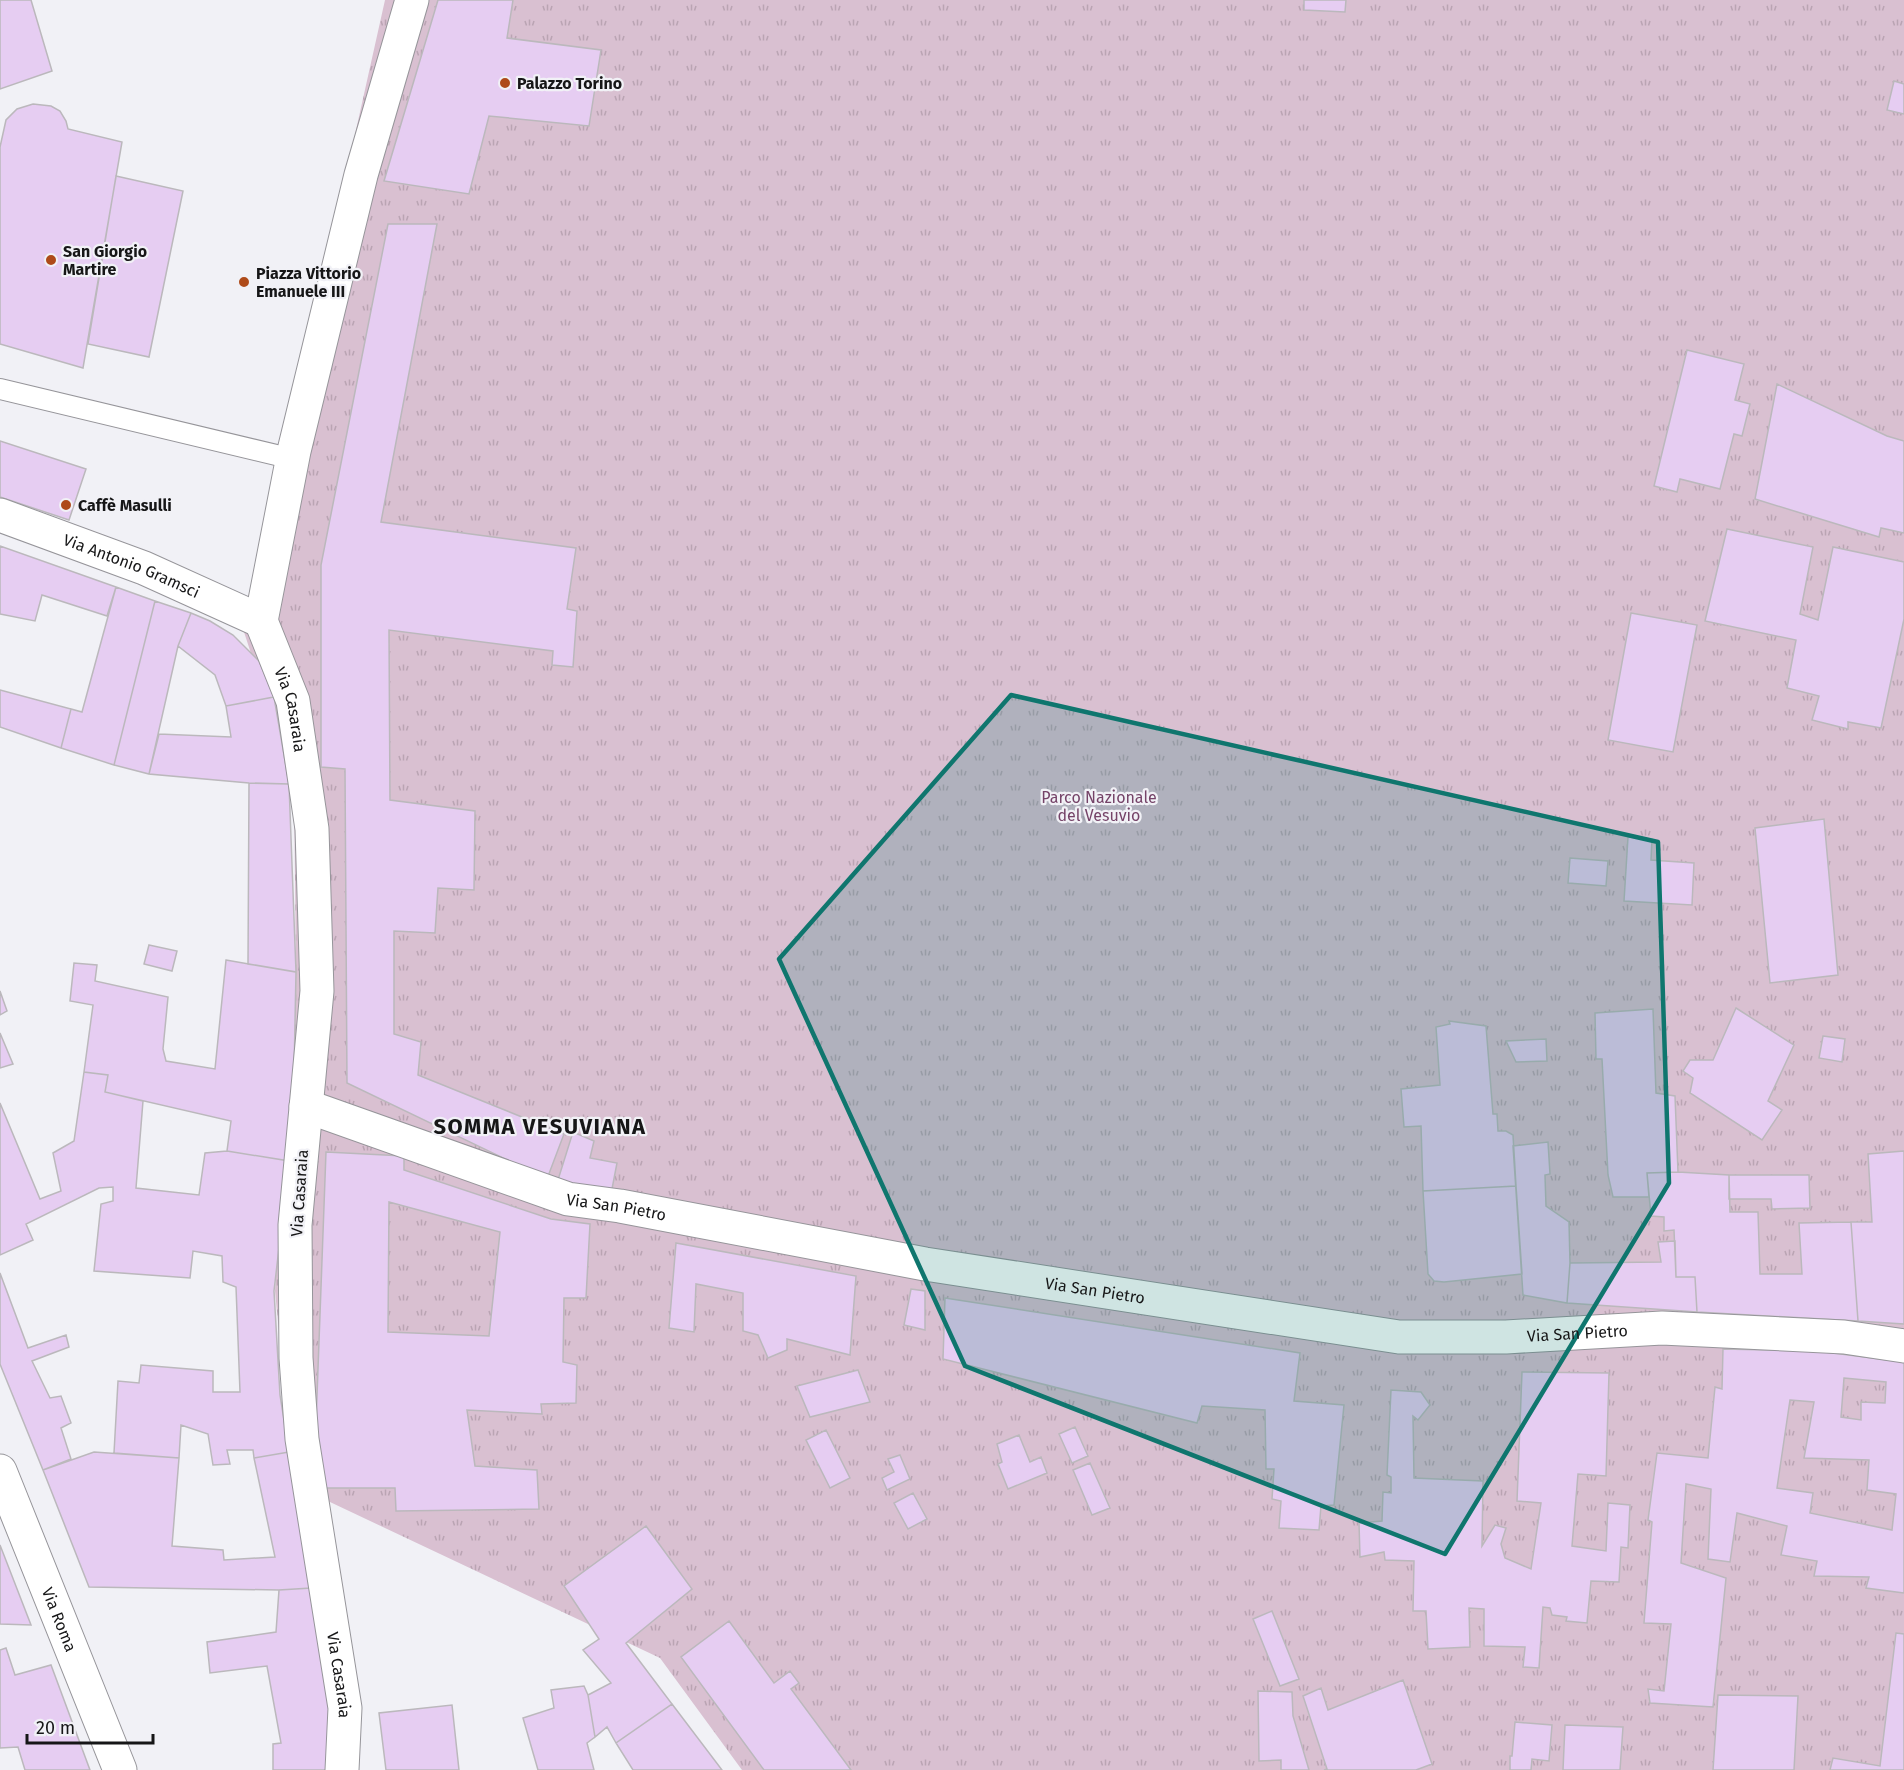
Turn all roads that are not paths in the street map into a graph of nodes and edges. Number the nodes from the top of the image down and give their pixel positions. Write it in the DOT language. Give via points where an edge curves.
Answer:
graph roads {
  1 [pos="412,0"];
  2 [pos="0,389"];
  3 [pos="293,459"];
  4 [pos="0,515"];
  5 [pos="261,621"];
  6 [pos="306,1106"];
  7 [pos="1904,1346"];
  8 [pos="0,1471"];
  9 [pos="120,1770"];
  10 [pos="342,1770"];
  1 -- 3 [label="street" via="361,175"];
  2 -- 3 [label="lane"];
  3 -- 5 [label="street"];
  4 -- 5 [label="street, Via Antonio Gramsci" via="144,568"];
  5 -- 6 [label="street, Via Casaraia" via="293,701 312,829 317,991"];
  6 -- 7 [label="street, Via San Pietro" via="568,1199 925,1264 1399,1337 1506,1337 1662,1328 1844,1337"];
  6 -- 10 [label="street, Via Casaraia" via="295,1225 296,1358 302,1439 345,1708"];
  8 -- 9 [label="street, Via Roma"];
}
